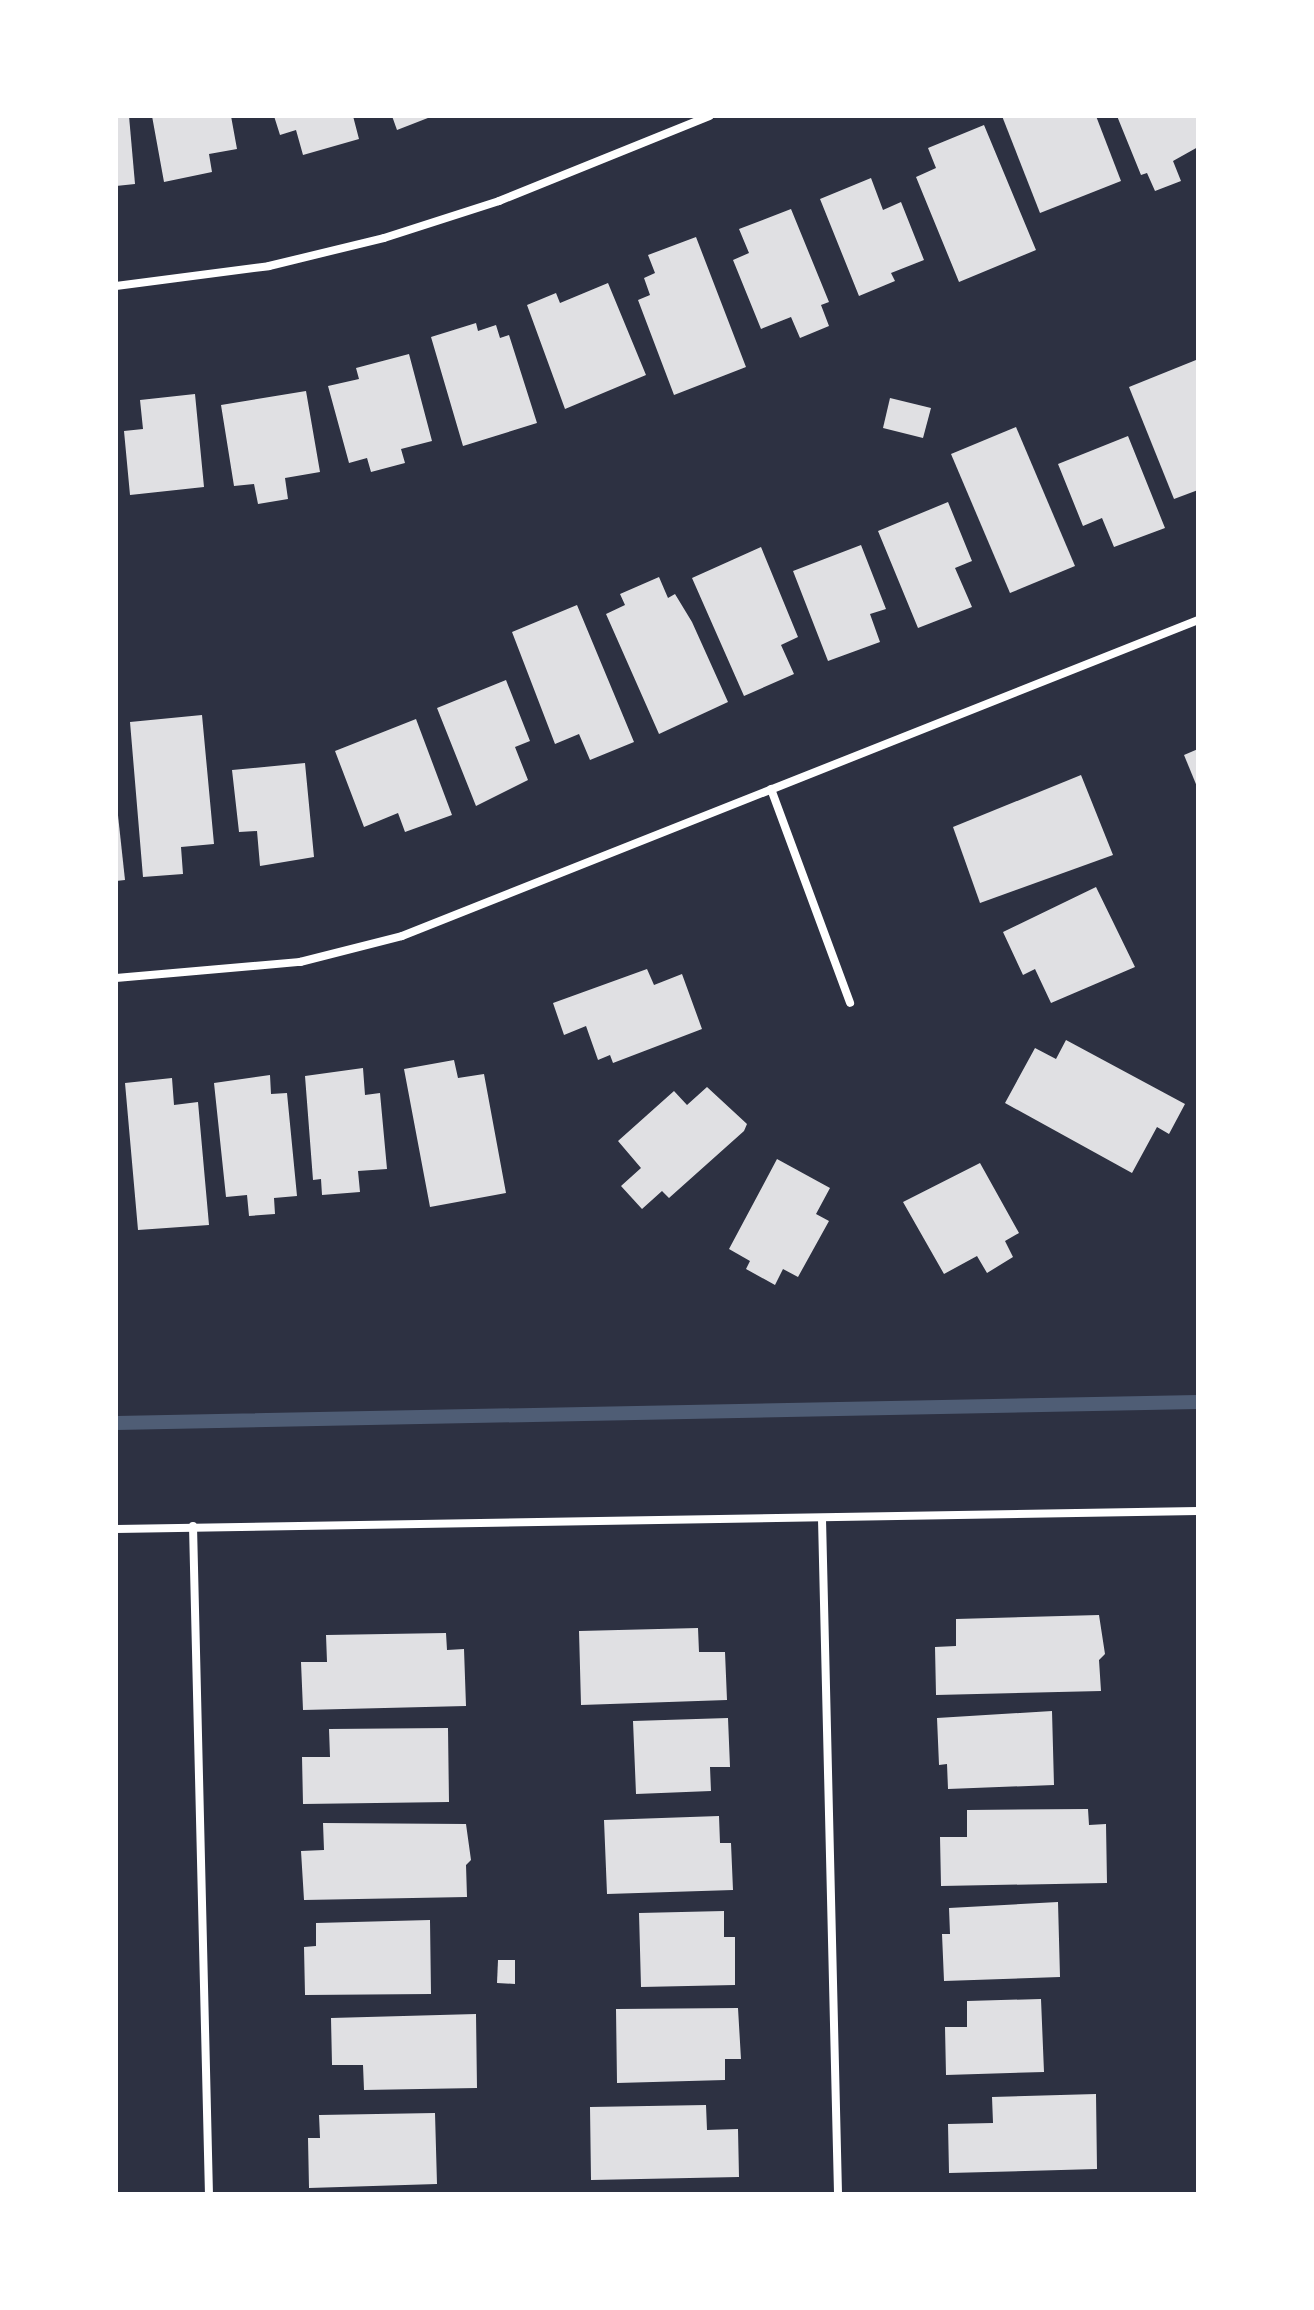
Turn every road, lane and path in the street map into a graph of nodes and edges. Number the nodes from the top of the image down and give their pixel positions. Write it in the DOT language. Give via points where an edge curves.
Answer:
graph roads {
  1 [pos="709,116"];
  2 [pos="116,286"];
  3 [pos="1198,620"];
  4 [pos="771,789"];
  5 [pos="116,978"];
  6 [pos="850,1003"];
  7 [pos="1198,1511"];
  8 [pos="822,1519"];
  9 [pos="193,1526"];
  10 [pos="116,1529"];
  11 [pos="209,2194"];
  12 [pos="838,2194"];
  1 -- 2 [label="street" via="499,201 384,238 269,266"];
  3 -- 4 [label="street"];
  4 -- 5 [label="street" via="358,950 300,962"];
  4 -- 6 [label="street"];
  7 -- 8 [label="street"];
  8 -- 9 [label="street"];
  8 -- 12 [label="street"];
  9 -- 10 [label="street"];
  9 -- 11 [label="street"];
}
